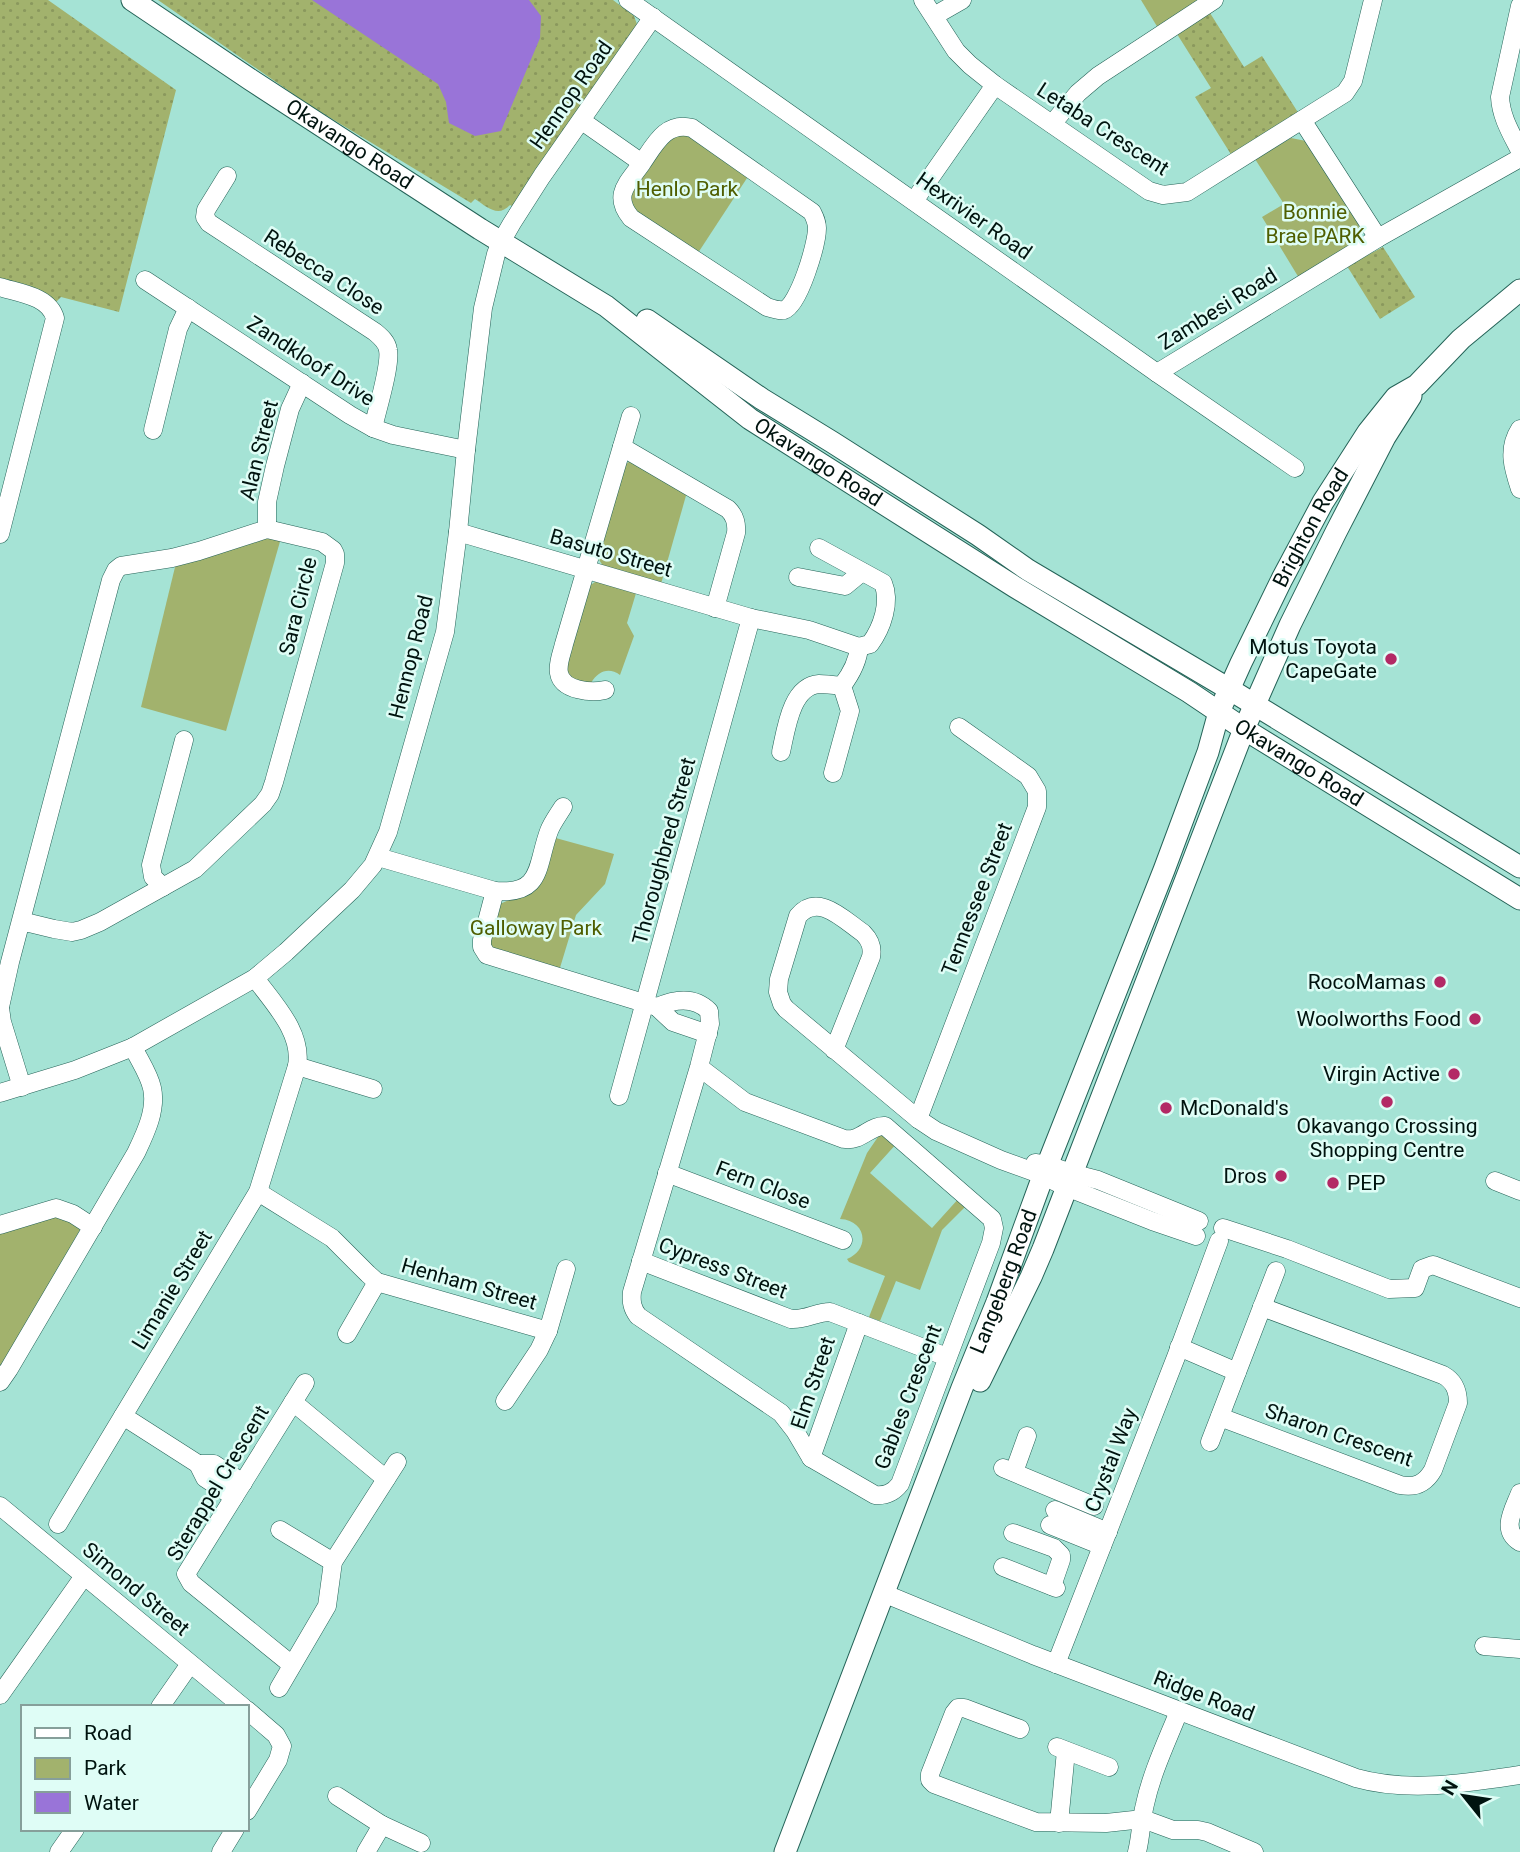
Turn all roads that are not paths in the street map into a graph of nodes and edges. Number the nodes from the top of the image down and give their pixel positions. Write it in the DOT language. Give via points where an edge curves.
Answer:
graph roads {
  1 [pos="132,0"];
  2 [pos="145,0"];
  3 [pos="628,0"];
  4 [pos="923,0"];
  5 [pos="962,0"];
  6 [pos="1213,0"];
  7 [pos="1373,0"];
  8 [pos="1520,6"];
  9 [pos="934,16"];
  10 [pos="653,17"];
  11 [pos="995,85"];
  12 [pos="1302,120"];
  13 [pos="582,121"];
  14 [pos="1052,124"];
  15 [pos="1520,151"];
  16 [pos="1520,158"];
  17 [pos="642,163"];
  18 [pos="227,176"];
  19 [pos="914,201"];
  20 [pos="504,237"];
  21 [pos="1378,238"];
  22 [pos="145,280"];
  23 [pos="0,287"];
  24 [pos="1520,290"];
  25 [pos="188,308"];
  26 [pos="1157,373"];
  27 [pos="302,383"];
  28 [pos="1417,385"];
  29 [pos="631,416"];
  30 [pos="373,428"];
  31 [pos="153,429"];
  32 [pos="1520,429"];
  33 [pos="622,447"];
  34 [pos="466,450"];
  35 [pos="1295,468"];
  36 [pos="1520,489"];
  37 [pos="267,529"];
  38 [pos="458,533"];
  39 [pos="0,534"];
  40 [pos="819,548"];
  41 [pos="587,569"];
  42 [pos="862,572"];
  43 [pos="798,577"];
  44 [pos="716,607"];
  45 [pos="751,618"];
  46 [pos="859,647"];
  47 [pos="842,686"];
  48 [pos="1229,689"];
  49 [pos="605,690"];
  50 [pos="1255,705"];
  51 [pos="1219,712"];
  52 [pos="959,727"];
  53 [pos="1244,729"];
  54 [pos="184,740"];
  55 [pos="781,752"];
  56 [pos="833,773"];
  57 [pos="563,807"];
  58 [pos="377,857"];
  59 [pos="1520,867"];
  60 [pos="163,887"];
  61 [pos="495,891"];
  62 [pos="1520,899"];
  63 [pos="21,921"];
  64 [pos="255,978"];
  65 [pos="652,1005"];
  66 [pos="0,1008"];
  67 [pos="708,1034"];
  68 [pos="133,1047"];
  69 [pos="834,1050"];
  70 [pos="297,1066"];
  71 [pos="699,1067"];
  72 [pos="22,1087"];
  73 [pos="373,1089"];
  74 [pos="0,1093"];
  75 [pos="619,1096"];
  76 [pos="918,1119"];
  77 [pos="1046,1170"];
  78 [pos="667,1172"];
  79 [pos="1069,1180"];
  80 [pos="1495,1181"];
  81 [pos="1520,1191"];
  82 [pos="258,1192"];
  83 [pos="0,1225"];
  84 [pos="93,1227"];
  85 [pos="1211,1234"];
  86 [pos="843,1240"];
  87 [pos="641,1261"];
  88 [pos="566,1269"];
  89 [pos="1276,1270"];
  90 [pos="377,1282"];
  91 [pos="1520,1298"];
  92 [pos="1262,1307"];
  93 [pos="859,1323"];
  94 [pos="548,1331"];
  95 [pos="347,1334"];
  96 [pos="1179,1347"];
  97 [pos="947,1357"];
  98 [pos="1237,1372"];
  99 [pos="0,1382"];
  100 [pos="305,1383"];
  101 [pos="505,1401"];
  102 [pos="293,1402"];
  103 [pos="123,1416"];
  104 [pos="1220,1417"];
  105 [pos="1027,1436"];
  106 [pos="1210,1442"];
  107 [pos="811,1458"];
  108 [pos="397,1462"];
  109 [pos="386,1479"];
  110 [pos="239,1490"];
  111 [pos="1520,1493"];
  112 [pos="0,1506"];
  113 [pos="1094,1506"];
  114 [pos="1055,1509"];
  115 [pos="58,1524"];
  116 [pos="280,1530"];
  117 [pos="1013,1533"];
  118 [pos="1105,1539"];
  119 [pos="1520,1542"];
  120 [pos="1043,1544"];
  121 [pos="333,1562"];
  122 [pos="1003,1567"];
  123 [pos="84,1576"];
  124 [pos="888,1595"];
  125 [pos="1484,1646"];
  126 [pos="1520,1648"];
  127 [pos="190,1664"];
  128 [pos="1056,1664"];
  129 [pos="292,1665"];
  130 [pos="279,1688"];
  131 [pos="0,1695"];
  132 [pos="161,1705"];
  133 [pos="241,1705"];
  134 [pos="248,1711"];
  135 [pos="1179,1711"];
  136 [pos="1020,1729"];
  137 [pos="1109,1767"];
  138 [pos="1520,1775"];
  139 [pos="337,1796"];
  140 [pos="248,1809"];
  141 [pos="1143,1819"];
  142 [pos="1059,1822"];
  143 [pos="382,1825"];
  144 [pos="74,1831"];
  145 [pos="234,1831"];
  146 [pos="421,1843"];
  147 [pos="59,1852"];
  148 [pos="221,1852"];
  149 [pos="366,1852"];
  150 [pos="785,1852"];
  151 [pos="794,1852"];
  152 [pos="1136,1852"];
  153 [pos="1254,1852"];
  1 -- 20 [label="main road, Okavango Road" via="251,80"];
  2 -- 20 [label="main road, Okavango Road" via="313,112 407,168"];
  3 -- 10 [label="street, Hexrivier Road"];
  4 -- 9 [label="street, Letaba Crescent"];
  5 -- 9 [label="street"];
  6 -- 14 [label="street" via="1098,76"];
  7 -- 12 [label="street, Letaba Crescent" via="1351,86"];
  8 -- 15 [label="street" via="1500,97 1504,120"];
  9 -- 11 [label="street, Letaba Crescent" via="956,51"];
  10 -- 13 [label="street, Hennop Road"];
  10 -- 19 [label="street, Hexrivier Road"];
  11 -- 14 [label="street, Letaba Crescent"];
  11 -- 19 [label="street"];
  12 -- 14 [label="street, Letaba Crescent" via="1187,192 1171,195 1149,191"];
  12 -- 21 [label="street"];
  13 -- 17 [label="street"];
  13 -- 20 [label="street, Hennop Road"];
  16 -- 21 [label="street, Zambesi Road"];
  17 -- 17 [label="street" via="621,196 631,218 767,307 785,309 792,304 817,231 812,212 692,128 669,129"];
  18 -- 30 [label="street, Rebecca Close" via="206,210 209,223 386,343 387,363"];
  19 -- 26 [label="street, Hexrivier Road"];
  20 -- 34 [label="street, Hennop Road" via="483,308"];
  20 -- 48 [label="main road, Okavango Road" via="607,292 762,399 1028,570"];
  20 -- 51 [label="main road, Okavango Road" via="606,306 750,419"];
  21 -- 26 [label="street, Zambesi Road"];
  22 -- 25 [label="street, Zandkloof Drive"];
  23 -- 39 [label="street" via="46,303 55,318"];
  24 -- 28 [label="main road, Brighton Road" via="1461,339"];
  25 -- 27 [label="street, Zandkloof Drive"];
  25 -- 31 [label="street" via="178,329"];
  26 -- 35 [label="street, Hexrivier Road"];
  27 -- 30 [label="street, Zandkloof Drive"];
  27 -- 37 [label="street, Alan Street" via="275,466"];
  28 -- 48 [label="main road, Brighton Road" via="1396,397 1323,502"];
  28 -- 50 [label="main road, Brighton Road" via="1336,532"];
  29 -- 33 [label="street"];
  30 -- 34 [label="street, Zandkloof Drive"];
  32 -- 36 [label="street" via="1511,456"];
  33 -- 41 [label="street"];
  33 -- 44 [label="street" via="733,514 736,533"];
  34 -- 38 [label="street, Hennop Road"];
  37 -- 60 [label="street, Sara Circle" via="322,542 336,559 274,782 263,804 195,869"];
  37 -- 63 [label="street" via="190,554 121,566 113,576"];
  38 -- 41 [label="street, Basuto Street"];
  38 -- 58 [label="street, Hennop Road" via="442,647"];
  40 -- 42 [label="street"];
  41 -- 44 [label="street, Basuto Street"];
  41 -- 49 [label="street" via="559,675 562,681 589,692"];
  42 -- 43 [label="street" via="845,586"];
  42 -- 46 [label="street" via="883,583 887,596 881,626 870,644"];
  44 -- 45 [label="street, Basuto Street"];
  45 -- 46 [label="street, Basuto Street"];
  45 -- 65 [label="street, Thoroughbred Street"];
  46 -- 47 [label="street"];
  47 -- 55 [label="street" via="805,688 790,715"];
  47 -- 56 [label="street" via="850,711"];
  48 -- 50 [label="main road, Okavango Road"];
  48 -- 51 [label="main road, Brighton Road"];
  50 -- 53 [label="main road, Brighton Road"];
  50 -- 59 [label="main road, Okavango Road"];
  51 -- 53 [label="main road, Okavango Road"];
  51 -- 77 [label="main road, Langeberg Road" via="1169,857"];
  52 -- 76 [label="street, Tennessee Street" via="1028,776 1038,799"];
  53 -- 62 [label="main road, Okavango Road"];
  53 -- 79 [label="main road, Langeberg Road"];
  54 -- 60 [label="street" via="151,864 153,877"];
  57 -- 61 [label="street" via="530,884 514,892"];
  58 -- 61 [label="street"];
  58 -- 64 [label="street, Hennop Road" via="352,890"];
  60 -- 63 [label="street, Sara Circle" via="81,930 63,931"];
  61 -- 65 [label="street" via="482,940 488,955"];
  63 -- 66 [label="street"];
  64 -- 68 [label="street, Hennop Road"];
  64 -- 70 [label="street, Limanie Street" via="291,1029 299,1051"];
  65 -- 67 [label="street" via="673,1023"];
  65 -- 67 [label="street" via="680,999 706,1007"];
  65 -- 75 [label="street, Thoroughbred Street"];
  66 -- 72 [label="street"];
  67 -- 71 [label="street, Gables Crescent"];
  68 -- 72 [label="street, Hennop Road"];
  68 -- 84 [label="street" via="152,1086 152,1111 136,1153"];
  69 -- 69 [label="street" via="786,1009 778,992 798,916 816,906 863,933 872,948"];
  69 -- 76 [label="street"];
  70 -- 73 [label="street"];
  70 -- 82 [label="street, Limanie Street"];
  71 -- 78 [label="street, Gables Crescent"];
  71 -- 97 [label="street, Gables Crescent" via="745,1102 844,1139 857,1139 885,1126 991,1216 991,1243"];
  72 -- 74 [label="street, Hennop Road"];
  76 -- 77 [label="street" via="1001,1160"];
  77 -- 79 [label="street"];
  77 -- 124 [label="main road, Langeberg Road"];
  78 -- 86 [label="street, Fern Close"];
  78 -- 87 [label="street, Gables Crescent"];
  79 -- 85 [label="street" via="1098,1180"];
  79 -- 124 [label="main road, Langeberg Road" via="1031,1277 978,1385"];
  80 -- 81 [label="street"];
  82 -- 90 [label="street, Henham Street" via="332,1238"];
  82 -- 103 [label="street, Limanie Street"];
  83 -- 84 [label="street" via="56,1208"];
  84 -- 99 [label="street"];
  85 -- 91 [label="street" via="1240,1234 1389,1289 1415,1287 1422,1269 1433,1265"];
  85 -- 96 [label="street, Crystal Way" via="1206,1271"];
  87 -- 93 [label="street, Cypress Street" via="791,1319 830,1312"];
  87 -- 107 [label="street, Gables Crescent" via="631,1300 638,1316 780,1413"];
  88 -- 94 [label="street"];
  89 -- 92 [label="street"];
  90 -- 94 [label="street, Henham Street"];
  90 -- 95 [label="street, Henham Street"];
  92 -- 98 [label="street"];
  92 -- 104 [label="street, Sharon Crescent" via="1452,1382 1458,1403 1433,1471 1418,1485 1400,1485"];
  93 -- 97 [label="street, Cypress Street"];
  93 -- 107 [label="street, Elm Street"];
  94 -- 101 [label="street"];
  96 -- 98 [label="street"];
  96 -- 118 [label="street, Crystal Way"];
  97 -- 107 [label="street, Gables Crescent" via="896,1489 881,1496 874,1494"];
  98 -- 104 [label="street"];
  100 -- 102 [label="street, Sterappel Crescent"];
  102 -- 109 [label="street, Sterappel Crescent"];
  102 -- 110 [label="street, Sterappel Crescent"];
  103 -- 110 [label="street" via="198,1464 205,1478"];
  103 -- 115 [label="street, Limanie Street"];
  104 -- 106 [label="street"];
  105 -- 114 [label="street" via="1008,1470"];
  108 -- 109 [label="street"];
  109 -- 121 [label="street"];
  110 -- 129 [label="street, Sterappel Crescent" via="186,1572 187,1578"];
  111 -- 119 [label="street" via="1509,1525 1511,1535"];
  112 -- 123 [label="street, Simond Street"];
  113 -- 114 [label="street"];
  114 -- 118 [label="street" via="1082,1530"];
  114 -- 120 [label="street"];
  116 -- 121 [label="street"];
  117 -- 120 [label="street"];
  118 -- 128 [label="street, Crystal Way"];
  120 -- 122 [label="street" via="1061,1555 1054,1587"];
  121 -- 129 [label="street" via="327,1606"];
  123 -- 127 [label="street, Simond Street"];
  123 -- 131 [label="street"];
  124 -- 128 [label="street, Ridge Road"];
  124 -- 150 [label="main road, Langeberg Road"];
  124 -- 151 [label="main road, Langeberg Road"];
  125 -- 126 [label="street"];
  127 -- 132 [label="street"];
  127 -- 133 [label="street, Simond Street"];
  128 -- 135 [label="street, Ridge Road"];
  129 -- 130 [label="street"];
  134 -- 140 [label="street, Simond Street" via="282,1746"];
  135 -- 138 [label="street, Ridge Road" via="1368,1782 1424,1785"];
  135 -- 141 [label="street" via="1152,1780"];
  136 -- 142 [label="street" via="958,1708 930,1780 1016,1816"];
  137 -- 142 [label="street" via="1061,1749"];
  139 -- 143 [label="street"];
  141 -- 142 [label="street"];
  141 -- 152 [label="street"];
  141 -- 153 [label="street" via="1173,1830 1207,1832"];
  143 -- 146 [label="street"];
  143 -- 149 [label="street"];
  144 -- 147 [label="street"];
  145 -- 148 [label="street"];
}
